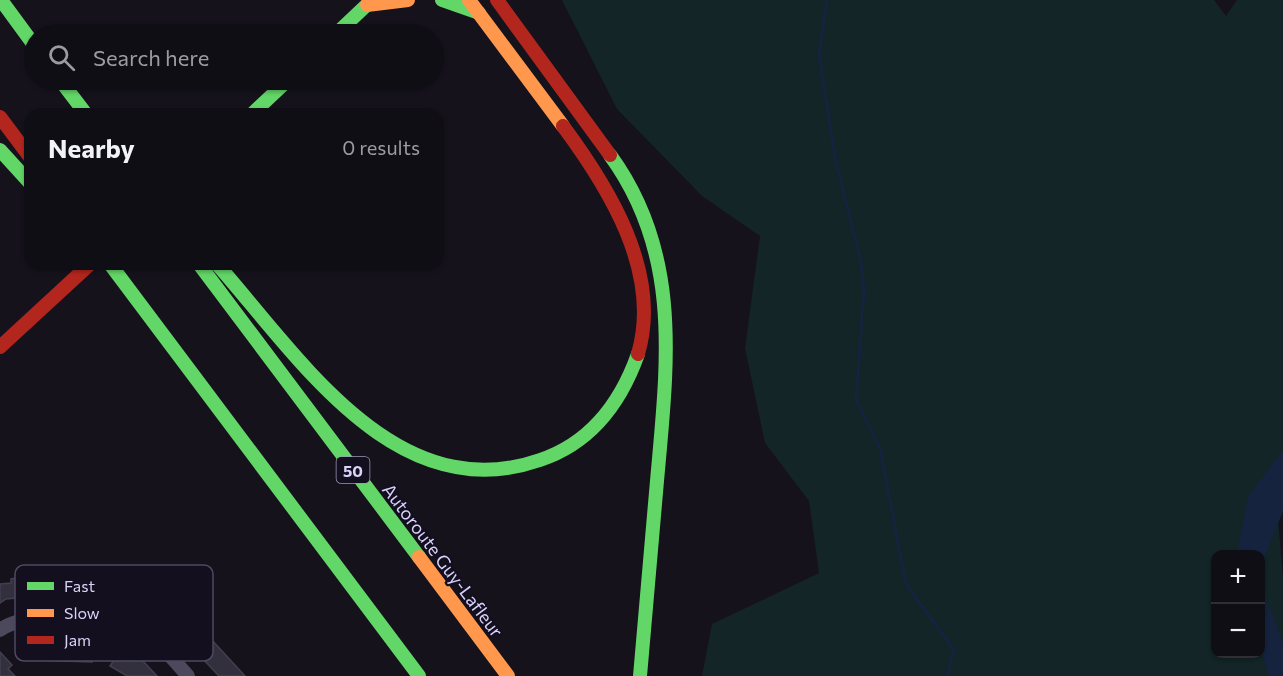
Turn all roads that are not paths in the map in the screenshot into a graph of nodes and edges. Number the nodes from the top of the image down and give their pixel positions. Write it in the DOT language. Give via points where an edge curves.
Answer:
graph roads {
  1 [pos="1,0"];
  2 [pos="408,0"];
  3 [pos="441,0"];
  4 [pos="469,0"];
  5 [pos="497,0"];
  6 [pos="370,2"];
  7 [pos="479,13"];
  8 [pos="347,24"];
  9 [pos="24,31"];
  10 [pos="68,90"];
  11 [pos="277,90"];
  12 [pos="81,108"];
  13 [pos="258,108"];
  14 [pos="0,117"];
  15 [pos="24,149"];
  16 [pos="0,150"];
  17 [pos="24,176"];
  18 [pos="84,270"];
  19 [pos="111,270"];
  20 [pos="115,270"];
  21 [pos="204,270"];
  22 [pos="223,270"];
  23 [pos="132,293"];
  24 [pos="0,347"];
  25 [pos="15,622"];
  26 [pos="0,630"];
  27 [pos="173,661"];
  28 [pos="188,676"];
  29 [pos="419,676"];
  30 [pos="508,676"];
  31 [pos="640,676"];
  1 -- 9 [label="main road"];
  2 -- 6 [label="main road"];
  3 -- 7 [label="main road"];
  4 -- 7 [label="main road"];
  5 -- 31 [label="main road" via="622,171 646,220 661,268 668,351"];
  6 -- 8 [label="main road"];
  7 -- 22 [label="main road" via="595,169 632,249 643,306 640,350 619,398 592,430 556,455 514,470 464,471 421,459 374,429 329,389"];
  10 -- 12 [label="main road"];
  11 -- 13 [label="main road"];
  14 -- 15 [label="main road"];
  16 -- 17 [label="main road"];
  18 -- 24 [label="main road"];
  19 -- 23 [label="main road"];
  20 -- 23 [label="main road"];
  21 -- 30 [label="main road, Autoroute Guy-Lafleur / 50"];
  23 -- 29 [label="main road"];
  25 -- 26 [label="street"];
  27 -- 28 [label="street"];
}
